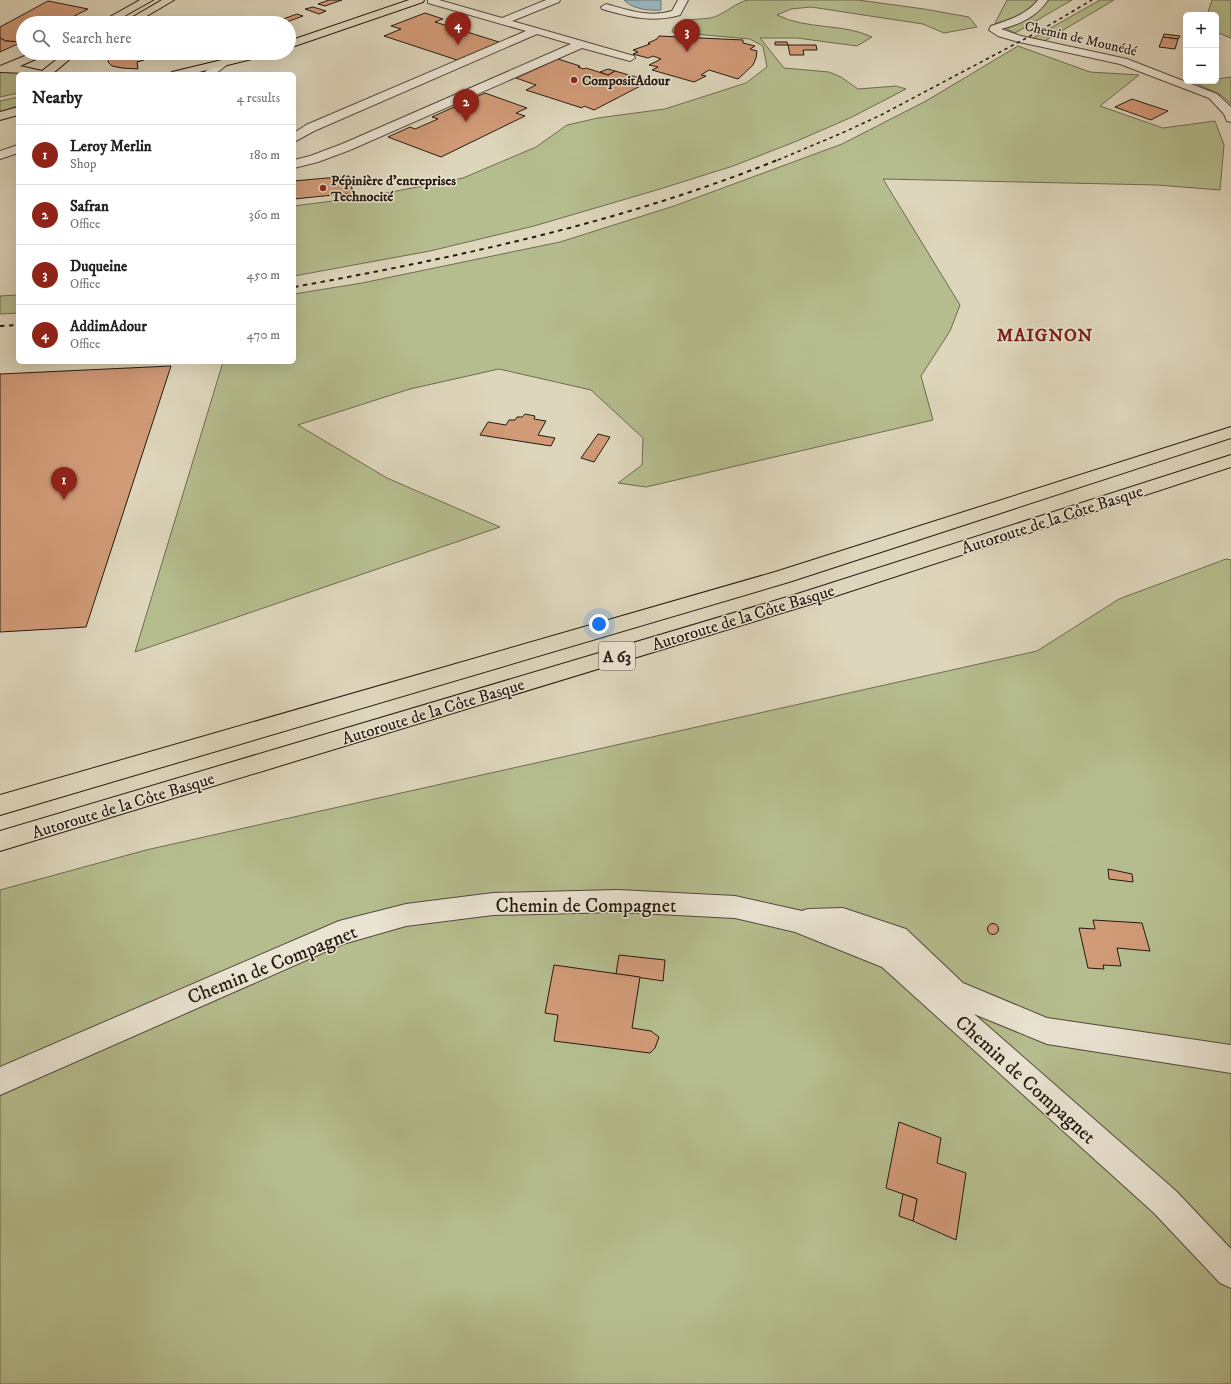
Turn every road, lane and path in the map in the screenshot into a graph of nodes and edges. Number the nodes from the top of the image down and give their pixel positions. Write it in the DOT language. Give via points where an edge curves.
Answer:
graph roads {
  1 [pos="148,0"];
  2 [pos="170,0"];
  3 [pos="420,0"];
  4 [pos="434,0"];
  5 [pos="554,0"];
  6 [pos="683,0"];
  7 [pos="1043,0"];
  8 [pos="527,2"];
  9 [pos="539,5"];
  10 [pos="606,7"];
  11 [pos="117,16"];
  12 [pos="139,16"];
  13 [pos="503,21"];
  14 [pos="536,31"];
  15 [pos="296,43"];
  16 [pos="581,44"];
  17 [pos="630,58"];
  18 [pos="24,60"];
  19 [pos="63,60"];
  20 [pos="237,60"];
  21 [pos="222,64"];
  22 [pos="453,67"];
  23 [pos="3,69"];
  24 [pos="33,72"];
  25 [pos="48,72"];
  26 [pos="185,72"];
  27 [pos="211,72"];
  28 [pos="467,72"];
  29 [pos="482,78"];
  30 [pos="494,82"];
  31 [pos="16,112"];
  32 [pos="0,116"];
  33 [pos="1231,118"];
  34 [pos="297,136"];
  35 [pos="16,149"];
  36 [pos="337,150"];
  37 [pos="0,155"];
  38 [pos="296,164"];
  39 [pos="1231,432"];
  40 [pos="1231,461"];
  41 [pos="0,805"];
  42 [pos="0,841"];
  43 [pos="797,921"];
  44 [pos="1231,1059"];
  45 [pos="0,1081"];
  46 [pos="1231,1272"];
  1 -- 11 [label="main road"];
  2 -- 12 [label="main road"];
  3 -- 4 [label="main road"];
  3 -- 15 [label="main road"];
  4 -- 13 [label="street"];
  5 -- 9 [label="street"];
  6 -- 10 [label="street" via="676,13 664,17 639,17"];
  7 -- 33 [label="street, Chemin de Mounédé" via="1037,10 1030,15 994,30 1031,42 1123,61 1212,96 1230,113"];
  8 -- 9 [label="street"];
  9 -- 13 [label="street"];
  13 -- 14 [label="street"];
  14 -- 16 [label="street"];
  14 -- 22 [label="street"];
  16 -- 17 [label="street"];
  16 -- 30 [label="street"];
  18 -- 23 [label="main road"];
  19 -- 25 [label="main road"];
  20 -- 21 [label="main road"];
  21 -- 26 [label="main road"];
  21 -- 27 [label="street"];
  22 -- 28 [label="street"];
  22 -- 34 [label="street" via="310,128"];
  23 -- 24 [label="main road"];
  29 -- 30 [label="street"];
  30 -- 36 [label="street"];
  31 -- 32 [label="main road"];
  34 -- 36 [label="street"];
  35 -- 37 [label="street"];
  36 -- 38 [label="street"];
  39 -- 41 [label="main road, Autoroute de la Côte Basque / A 63" via="782,577"];
  40 -- 42 [label="main road, Autoroute de la Côte Basque / A 63" via="802,600"];
  43 -- 44 [label="street, Chemin de Compagnet" via="843,920 897,937 953,992 1047,1031"];
  43 -- 45 [label="street, Chemin de Compagnet" via="735,907 618,901 493,904 406,915 339,933"];
  43 -- 46 [label="street, Chemin de Compagnet" via="891,958 1165,1202"];
}
